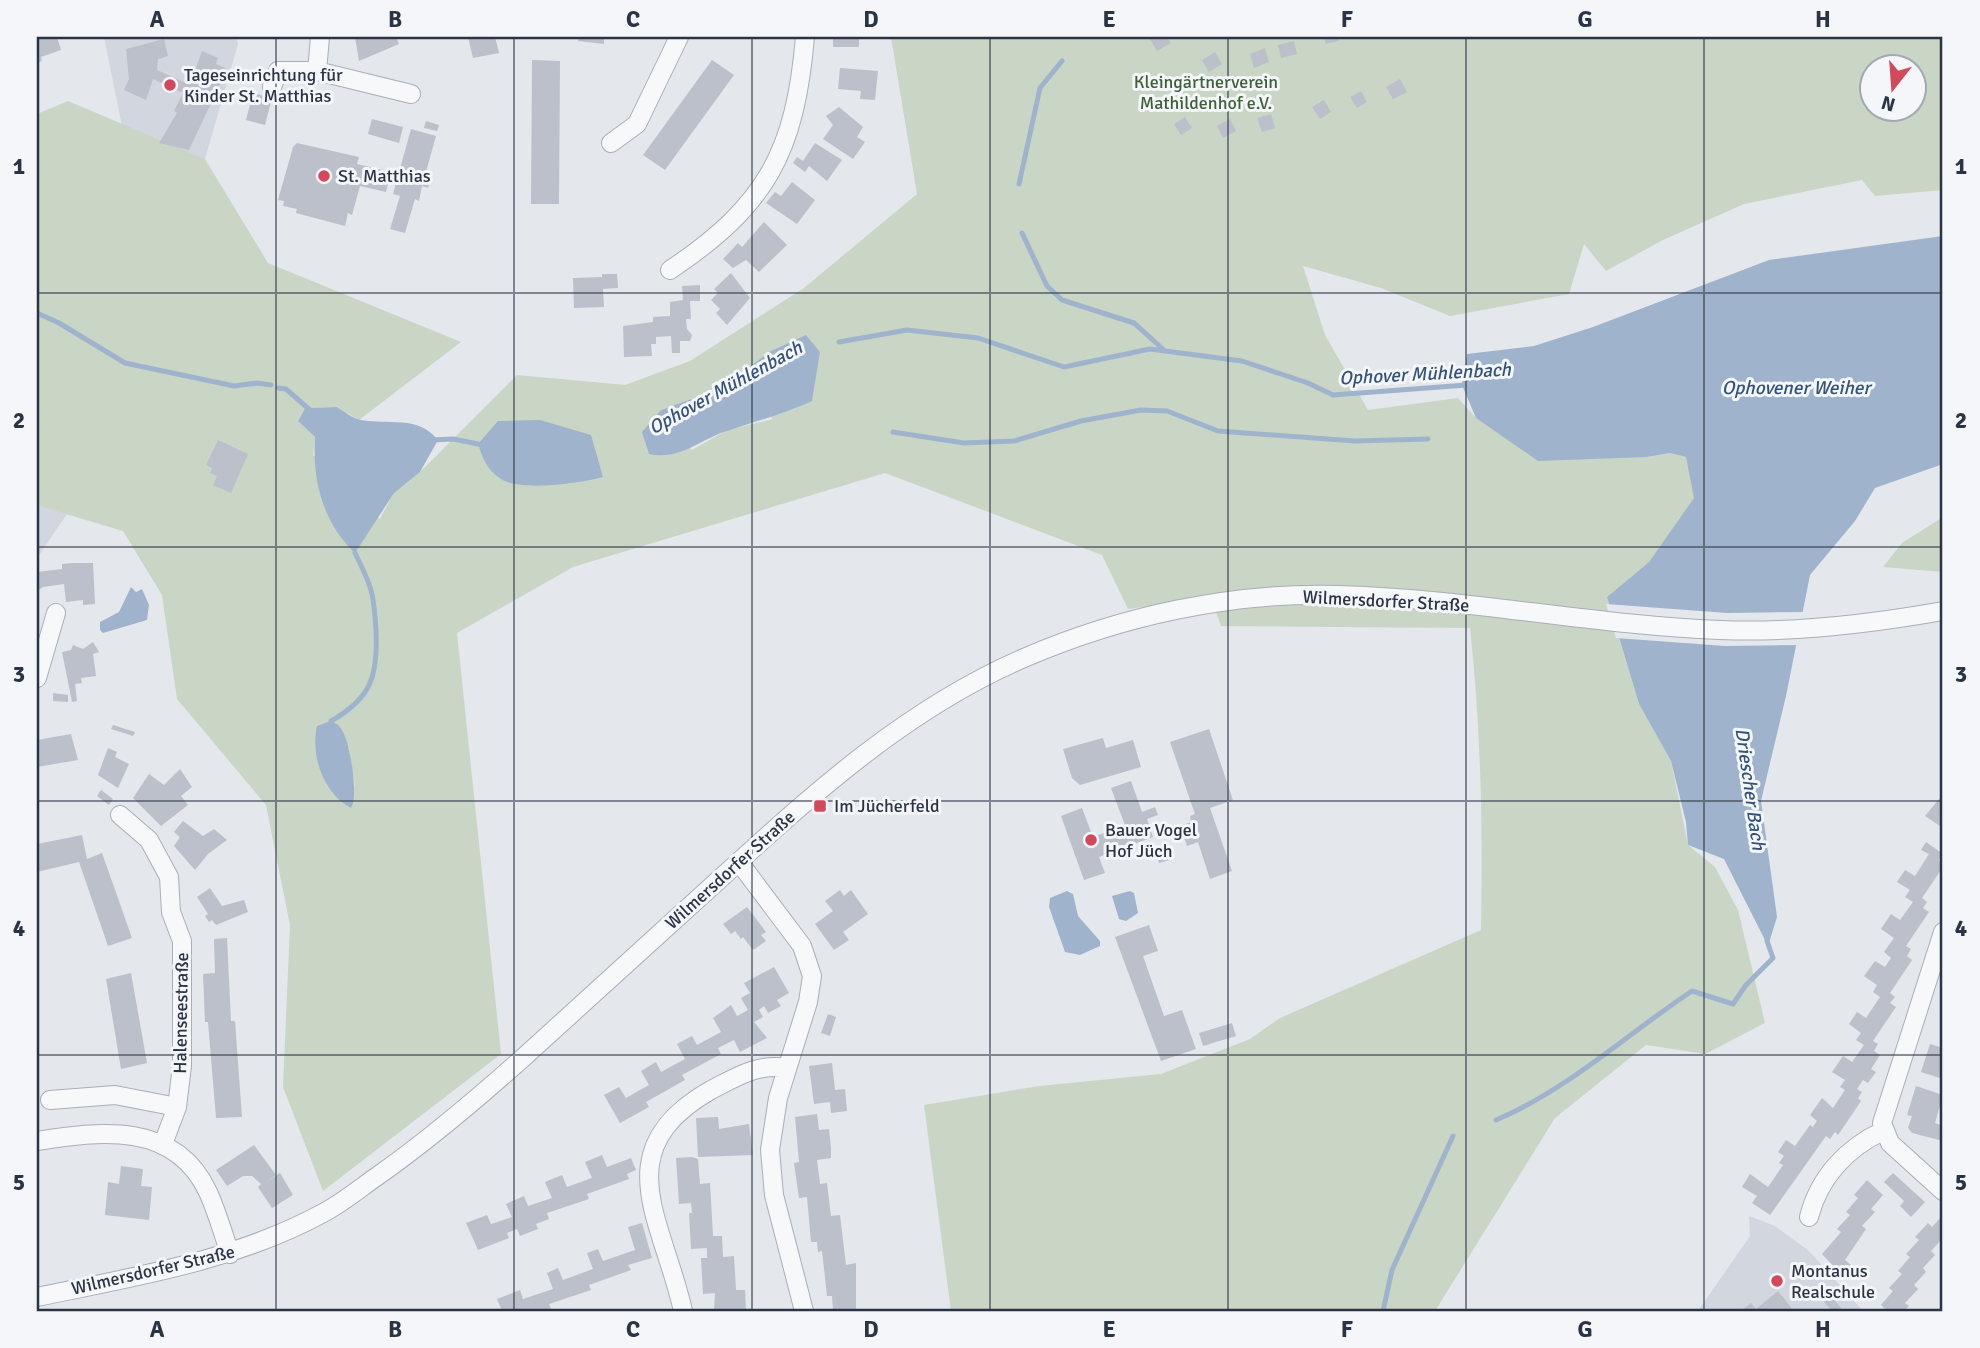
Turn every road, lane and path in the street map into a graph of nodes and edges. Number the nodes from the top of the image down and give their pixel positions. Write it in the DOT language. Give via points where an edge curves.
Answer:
graph roads {
  1 [pos="320,37"];
  2 [pos="680,37"];
  3 [pos="805,37"];
  4 [pos="317,71"];
  5 [pos="272,87"];
  6 [pos="411,94"];
  7 [pos="611,143"];
  8 [pos="670,270"];
  9 [pos="1943,611"];
  10 [pos="56,612"];
  11 [pos="37,678"];
  12 [pos="120,815"];
  13 [pos="739,862"];
  14 [pos="1943,932"];
  15 [pos="787,1068"];
  16 [pos="50,1100"];
  17 [pos="177,1107"];
  18 [pos="1883,1131"];
  19 [pos="37,1141"];
  20 [pos="163,1144"];
  21 [pos="1943,1191"];
  22 [pos="1809,1217"];
  23 [pos="230,1254"];
  24 [pos="37,1297"];
  25 [pos="683,1311"];
  26 [pos="804,1311"];
  1 -- 4 [label="street"];
  2 -- 7 [label="street" via="637,124"];
  3 -- 8 [label="street" via="800,93 771,171 745,209 713,241"];
  4 -- 5 [label="street" via="278,71"];
  4 -- 6 [label="street"];
  9 -- 13 [label="street, Wilmersdorfer Straße" via="1856,624 1725,630 1334,595 1210,603 1104,629 1024,658 945,696 872,747"];
  10 -- 11 [label="street"];
  12 -- 17 [label="street, Halenseestraße" via="149,840 169,877 171,912 182,941 183,1034"];
  13 -- 15 [label="street" via="802,946 812,976"];
  13 -- 23 [label="street, Wilmersdorfer Straße" via="436,1134 326,1212"];
  14 -- 18 [label="street" via="1883,1113"];
  15 -- 25 [label="street" via="749,1071 690,1102 670,1120 655,1143 648,1185"];
  15 -- 26 [label="street" via="773,1127 771,1174"];
  16 -- 17 [label="street" via="115,1095"];
  17 -- 20 [label="street, Halenseestraße"];
  18 -- 21 [label="street" via="1897,1150"];
  18 -- 22 [label="street" via="1860,1144 1825,1177"];
  19 -- 20 [label="street" via="102,1132"];
  20 -- 23 [label="street" via="195,1172 207,1191"];
  23 -- 24 [label="street, Wilmersdorfer Straße"];
}
